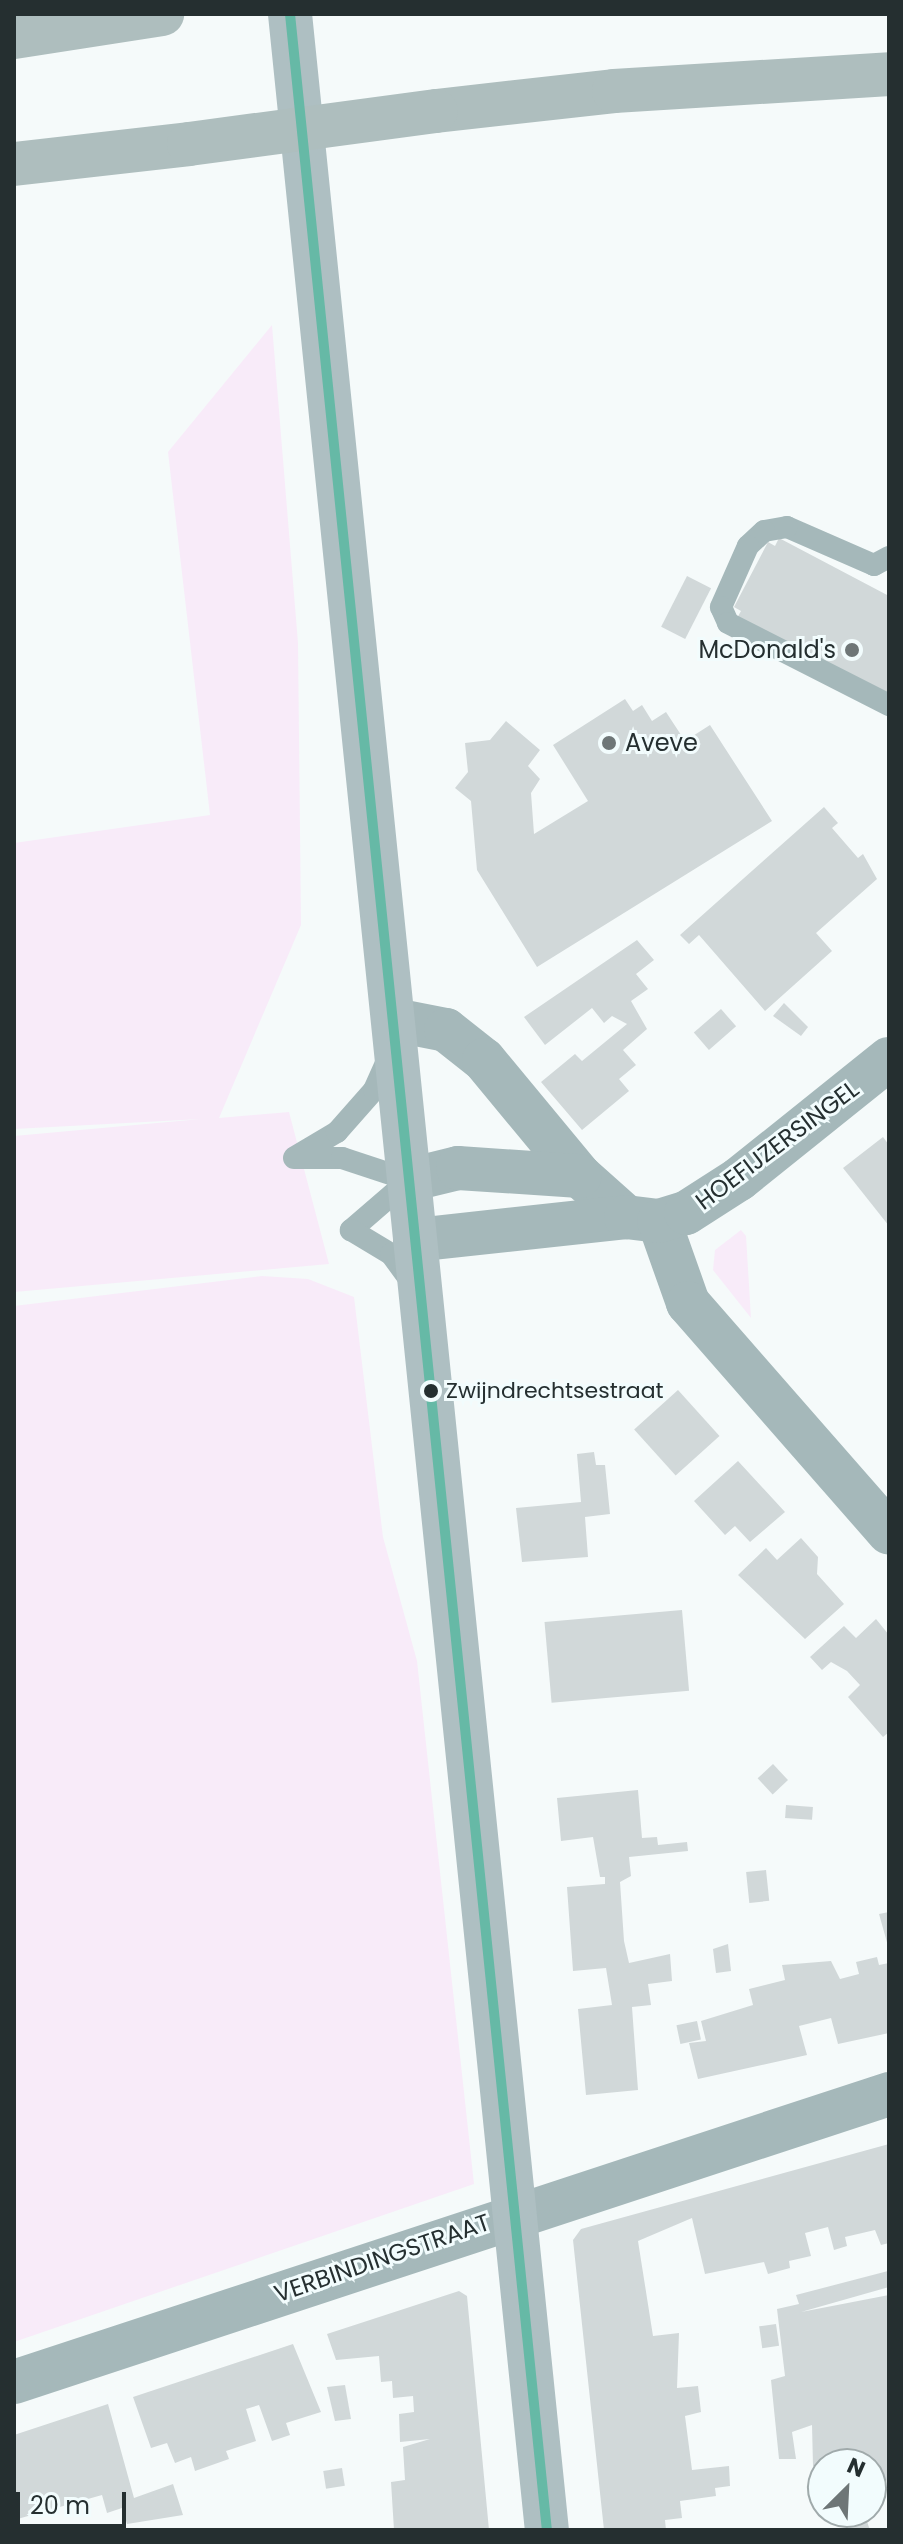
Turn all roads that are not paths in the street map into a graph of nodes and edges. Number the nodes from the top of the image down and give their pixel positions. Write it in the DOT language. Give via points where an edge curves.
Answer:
graph roads {
  1 [pos="162,14"];
  2 [pos="290,14"];
  3 [pos="14,37"];
  4 [pos="889,74"];
  5 [pos="14,164"];
  6 [pos="889,557"];
  7 [pos="889,705"];
  8 [pos="396,1030"];
  9 [pos="889,1059"];
  10 [pos="580,1176"];
  11 [pos="409,1180"];
  12 [pos="642,1219"];
  13 [pos="415,1240"];
  14 [pos="420,1293"];
  15 [pos="889,1533"];
  16 [pos="889,2094"];
  17 [pos="516,2213"];
  18 [pos="14,2382"];
  19 [pos="547,2530"];
  1 -- 3 [label="highway"];
  2 -- 8 [label="street"];
  4 -- 5 [label="highway, bridge" via="614,91"];
  6 -- 7 [label="lane" via="874,565 787,527 764,531 748,546 721,607 728,623"];
  8 -- 10 [label="street" via="446,1030 484,1060"];
  8 -- 11 [label="street"];
  8 -- 11 [label="lane" via="374,1090 337,1132 294,1158 342,1158"];
  9 -- 12 [label="street, HOEFIJZERSINGEL" via="739,1179 686,1213"];
  10 -- 11 [label="street" via="458,1168"];
  10 -- 12 [label="street"];
  11 -- 13 [label="street"];
  11 -- 14 [label="lane" via="351,1230 391,1254"];
  12 -- 13 [label="street"];
  12 -- 15 [label="street" via="688,1303"];
  13 -- 14 [label="street"];
  14 -- 17 [label="street"];
  16 -- 17 [label="street, VERBINDINGSTRAAT"];
  17 -- 18 [label="street, VERBINDINGSTRAAT"];
  17 -- 19 [label="street"];
}
